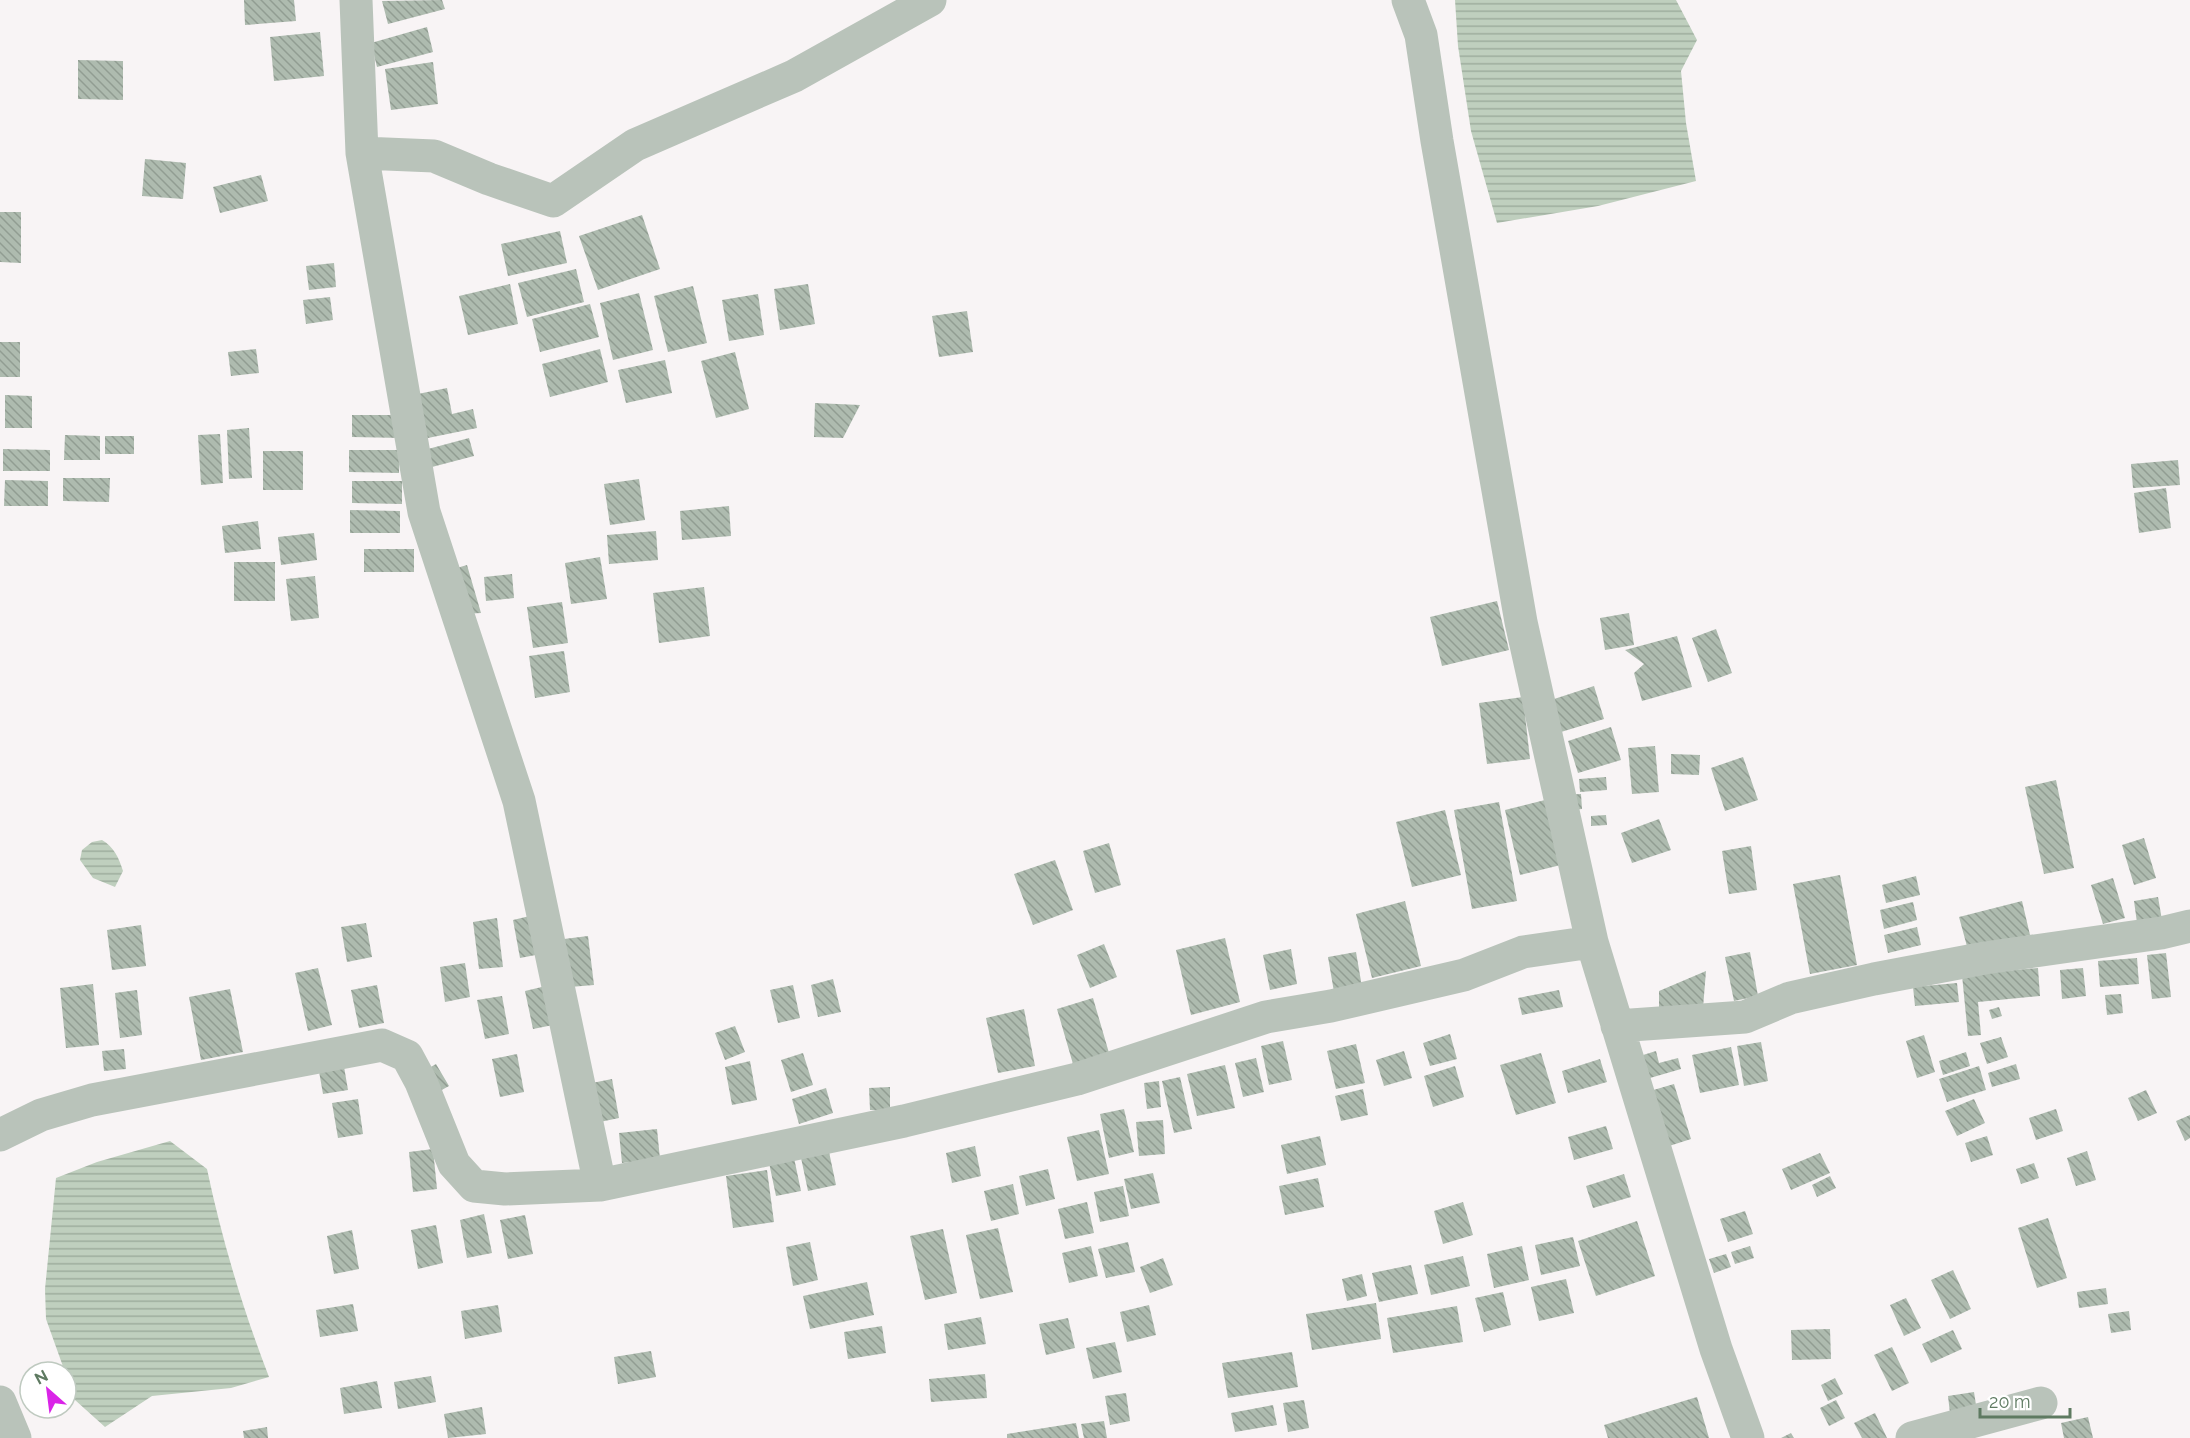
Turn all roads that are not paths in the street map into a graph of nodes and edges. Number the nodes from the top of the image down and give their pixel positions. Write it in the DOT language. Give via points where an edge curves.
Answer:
graph roads {
  1 [pos="356,0"];
  2 [pos="930,0"];
  3 [pos="1408,0"];
  4 [pos="362,153"];
  5 [pos="2190,926"];
  6 [pos="1592,942"];
  7 [pos="1617,1026"];
  8 [pos="0,1135"];
  9 [pos="600,1185"];
  10 [pos="0,1402"];
  11 [pos="2041,1403"];
  12 [pos="15,1438"];
  13 [pos="1748,1438"];
  14 [pos="1912,1438"];
  1 -- 4 [label="street"];
  2 -- 4 [label="street" via="794,76 635,145 554,201 434,156"];
  3 -- 6 [label="street" via="1421,34 1521,622"];
  4 -- 9 [label="street" via="424,512 519,801"];
  5 -- 7 [label="street" via="1874,979 1790,998 1745,1017"];
  6 -- 7 [label="street"];
  6 -- 9 [label="street" via="1523,952 1464,975 1266,1017 1077,1079"];
  7 -- 13 [label="street" via="1716,1349"];
  8 -- 9 [label="street" via="41,1115 92,1100 382,1046 407,1056 454,1164 474,1186 505,1190"];
  10 -- 12 [label="street"];
  11 -- 14 [label="street"];
}
